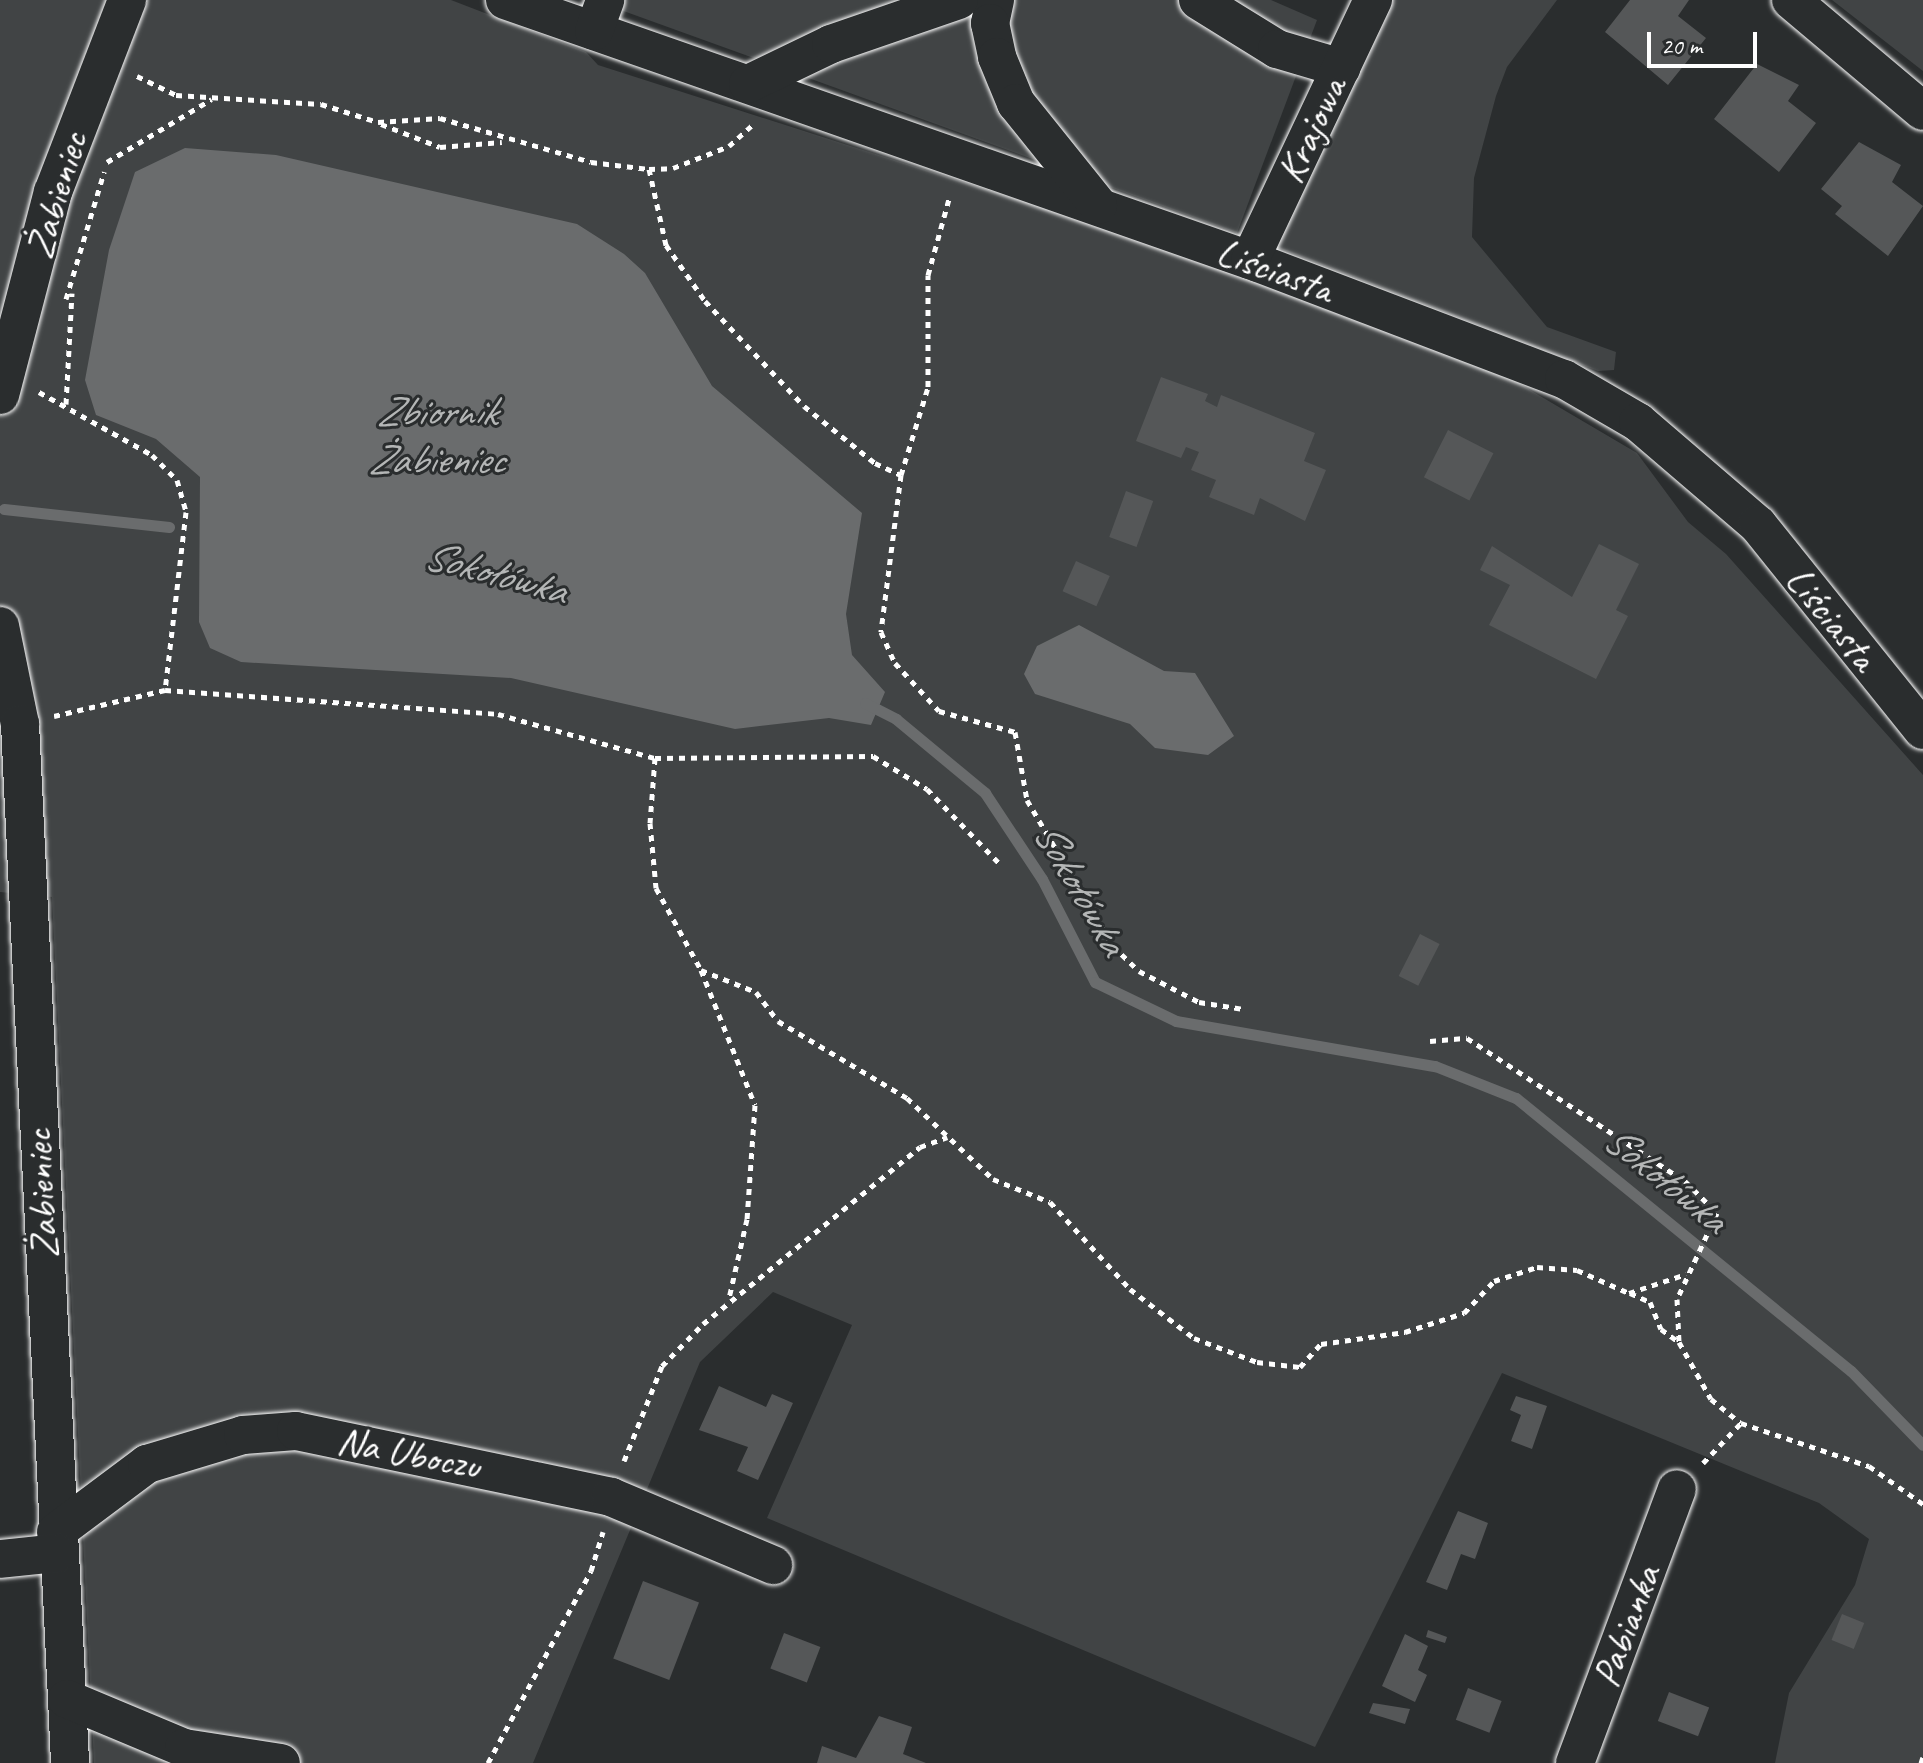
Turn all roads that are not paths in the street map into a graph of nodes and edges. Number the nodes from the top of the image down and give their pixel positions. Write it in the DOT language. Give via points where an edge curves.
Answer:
graph roads {
  1 [pos="127,0"];
  2 [pos="505,0"];
  3 [pos="959,0"];
  4 [pos="995,0"];
  5 [pos="1198,0"];
  6 [pos="1373,0"];
  7 [pos="1791,0"];
  8 [pos="600,16"];
  9 [pos="1341,68"];
  10 [pos="765,91"];
  11 [pos="1923,111"];
  12 [pos="1100,207"];
  13 [pos="1250,260"];
  14 [pos="0,395"];
  15 [pos="0,626"];
  16 [pos="1923,730"];
  17 [pos="14,918"];
  18 [pos="1677,1489"];
  19 [pos="57,1542"];
  20 [pos="0,1559"];
  21 [pos="773,1565"];
  22 [pos="67,1699"];
  23 [pos="70,1763"];
  24 [pos="281,1763"];
  25 [pos="1575,1763"];
  1 -- 14 [label="street, Żabieniec" via="100,58 53,192"];
  2 -- 8 [label="street, Liściasta"];
  3 -- 10 [label="street" via="831,44"];
  4 -- 12 [label="street" via="997,57 1016,103"];
  5 -- 9 [label="street" via="1277,49"];
  6 -- 9 [label="street, Krajowa"];
  7 -- 11 [label="street"];
  8 -- 10 [label="street, Liściasta"];
  9 -- 13 [label="street, Krajowa"];
  10 -- 12 [label="street, Liściasta"];
  12 -- 13 [label="street, Liściasta"];
  13 -- 16 [label="street, Liściasta" via="1480,344 1638,422 1758,525"];
  15 -- 17 [label="street, Żabieniec" via="20,724"];
  17 -- 19 [label="street, Żabieniec"];
  18 -- 25 [label="street, Pabianka"];
  19 -- 20 [label="street"];
  19 -- 21 [label="street, Na Uboczu" via="147,1464 243,1435 296,1431 611,1497"];
  19 -- 22 [label="street, Żabieniec"];
  22 -- 23 [label="street, Żabieniec"];
  22 -- 24 [label="street" via="184,1748"];
}
